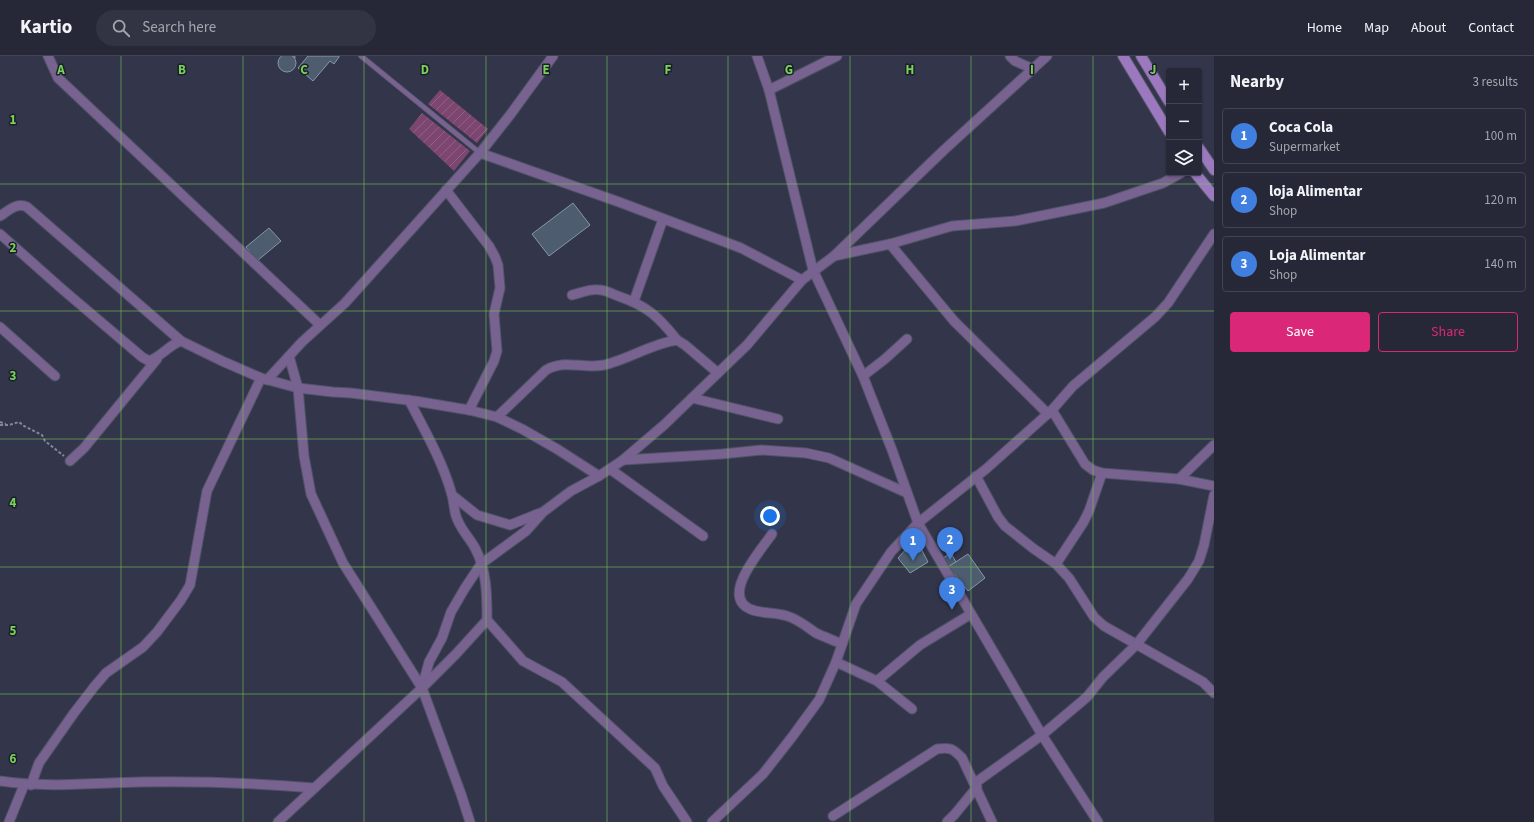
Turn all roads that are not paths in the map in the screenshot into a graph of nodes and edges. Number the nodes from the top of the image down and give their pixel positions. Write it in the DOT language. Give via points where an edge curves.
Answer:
graph roads {
  1 [pos="48,56"];
  2 [pos="361,56"];
  3 [pos="554,56"];
  4 [pos="757,56"];
  5 [pos="837,56"];
  6 [pos="1010,56"];
  7 [pos="1047,56"];
  8 [pos="1123,56"];
  9 [pos="1141,56"];
  10 [pos="1033,69"];
  11 [pos="769,90"];
  12 [pos="1166,97"];
  13 [pos="1166,127"];
  14 [pos="1202,152"];
  15 [pos="480,153"];
  16 [pos="1214,170"];
  17 [pos="1176,176"];
  18 [pos="1197,176"];
  19 [pos="446,190"];
  20 [pos="1214,196"];
  21 [pos="0,216"];
  22 [pos="663,219"];
  23 [pos="0,234"];
  24 [pos="1214,234"];
  25 [pos="890,244"];
  26 [pos="834,256"];
  27 [pos="813,270"];
  28 [pos="802,280"];
  29 [pos="572,295"];
  30 [pos="634,301"];
  31 [pos="320,325"];
  32 [pos="0,327"];
  33 [pos="907,339"];
  34 [pos="677,340"];
  35 [pos="181,341"];
  36 [pos="289,356"];
  37 [pos="158,358"];
  38 [pos="718,373"];
  39 [pos="55,376"];
  40 [pos="863,376"];
  41 [pos="264,379"];
  42 [pos="298,388"];
  43 [pos="692,398"];
  44 [pos="409,400"];
  45 [pos="469,410"];
  46 [pos="1050,412"];
  47 [pos="497,417"];
  48 [pos="778,419"];
  49 [pos="1214,446"];
  50 [pos="623,460"];
  51 [pos="70,461"];
  52 [pos="610,469"];
  53 [pos="1102,473"];
  54 [pos="600,476"];
  55 [pos="976,476"];
  56 [pos="1179,479"];
  57 [pos="1214,486"];
  58 [pos="907,493"];
  59 [pos="452,495"];
  60 [pos="1214,495"];
  61 [pos="543,512"];
  62 [pos="918,523"];
  63 [pos="772,534"];
  64 [pos="703,536"];
  65 [pos="481,564"];
  66 [pos="1056,564"];
  67 [pos="971,614"];
  68 [pos="487,620"];
  69 [pos="842,644"];
  70 [pos="1136,645"];
  71 [pos="836,662"];
  72 [pos="877,681"];
  73 [pos="422,688"];
  74 [pos="1214,693"];
  75 [pos="912,709"];
  76 [pos="1042,735"];
  77 [pos="0,781"];
  78 [pos="28,785"];
  79 [pos="976,785"];
  80 [pos="314,788"];
  81 [pos="833,816"];
  82 [pos="9,822"];
  83 [pos="278,822"];
  84 [pos="470,822"];
  85 [pos="687,822"];
  86 [pos="712,822"];
  87 [pos="946,822"];
  88 [pos="992,822"];
  89 [pos="1098,822"];
  1 -- 31 [label="street" via="58,78"];
  2 -- 15 [label="lane"];
  3 -- 15 [label="street"];
  4 -- 11 [label="street"];
  5 -- 11 [label="street"];
  6 -- 10 [label="street"];
  7 -- 10 [label="street"];
  8 -- 13 [label="street"];
  9 -- 12 [label="street"];
  10 -- 26 [label="street"];
  11 -- 27 [label="street"];
  14 -- 16 [label="street"];
  15 -- 19 [label="street"];
  15 -- 22 [label="street"];
  17 -- 25 [label="street" via="1163,183 1104,203 1015,221 952,226"];
  18 -- 20 [label="street"];
  19 -- 31 [label="street" via="345,303"];
  19 -- 45 [label="street" via="489,246 498,266 500,288 494,314 497,351"];
  21 -- 35 [label="street" via="17,206 27,207"];
  22 -- 28 [label="street" via="741,248"];
  22 -- 30 [label="street"];
  23 -- 37 [label="street" via="142,357 149,361"];
  24 -- 46 [label="street" via="1161,310 1073,386"];
  25 -- 26 [label="street"];
  25 -- 46 [label="street" via="954,321"];
  26 -- 27 [label="street"];
  27 -- 28 [label="street"];
  27 -- 40 [label="street"];
  28 -- 38 [label="street" via="747,345"];
  29 -- 30 [label="street" via="588,290 600,290"];
  30 -- 34 [label="street" via="661,320"];
  31 -- 36 [label="street"];
  32 -- 39 [label="street"];
  33 -- 40 [label="street"];
  34 -- 38 [label="street"];
  34 -- 47 [label="street" via="664,342 604,365 554,365"];
  35 -- 37 [label="street"];
  35 -- 41 [label="street"];
  36 -- 41 [label="street"];
  36 -- 42 [label="street"];
  37 -- 51 [label="street" via="84,448"];
  38 -- 43 [label="street"];
  40 -- 58 [label="street"];
  41 -- 42 [label="street"];
  41 -- 78 [label="street" via="207,491 190,585 157,632 143,647 106,673 94,687 40,763"];
  42 -- 44 [label="street"];
  42 -- 73 [label="street" via="304,456 311,494 342,563"];
  43 -- 48 [label="street"];
  43 -- 50 [label="street"];
  44 -- 45 [label="street"];
  44 -- 59 [label="street" via="434,447"];
  45 -- 47 [label="street"];
  46 -- 53 [label="street" via="1085,464"];
  46 -- 55 [label="street"];
  47 -- 54 [label="street" via="552,446"];
  49 -- 56 [label="street"];
  50 -- 52 [label="street"];
  50 -- 58 [label="street" via="761,450 806,453 829,458"];
  52 -- 54 [label="street"];
  52 -- 64 [label="street"];
  53 -- 56 [label="street"];
  53 -- 66 [label="street" via="1086,517"];
  54 -- 61 [label="street" via="571,491"];
  55 -- 62 [label="street"];
  55 -- 66 [label="street" via="1005,526"];
  56 -- 57 [label="street"];
  58 -- 62 [label="street"];
  59 -- 61 [label="street" via="477,515 510,525"];
  59 -- 65 [label="street" via="456,515"];
  60 -- 70 [label="street" via="1199,561"];
  61 -- 65 [label="street" via="526,531"];
  62 -- 67 [label="street"];
  62 -- 69 [label="street" via="891,552 856,604"];
  63 -- 69 [label="street" via="742,579 740,600 751,610 788,616"];
  65 -- 68 [label="street" via="487,591"];
  65 -- 73 [label="street" via="452,612 429,662"];
  66 -- 70 [label="street" via="1069,578 1094,617"];
  67 -- 72 [label="street" via="920,645"];
  67 -- 76 [label="street"];
  68 -- 73 [label="street"];
  68 -- 85 [label="street" via="523,661 562,682 655,768 663,786"];
  69 -- 71 [label="street"];
  70 -- 74 [label="street" via="1203,682"];
  70 -- 76 [label="street" via="1103,677 1087,697"];
  71 -- 72 [label="street"];
  71 -- 86 [label="street" via="819,700 792,737 762,774"];
  72 -- 75 [label="street"];
  73 -- 80 [label="street"];
  73 -- 84 [label="street"];
  76 -- 79 [label="street"];
  76 -- 89 [label="street"];
  77 -- 78 [label="street"];
  78 -- 80 [label="street" via="195,782 259,783"];
  78 -- 82 [label="street"];
  79 -- 81 [label="street" via="955,750 938,749"];
  79 -- 87 [label="street"];
  79 -- 88 [label="street"];
  80 -- 83 [label="street"];
}
